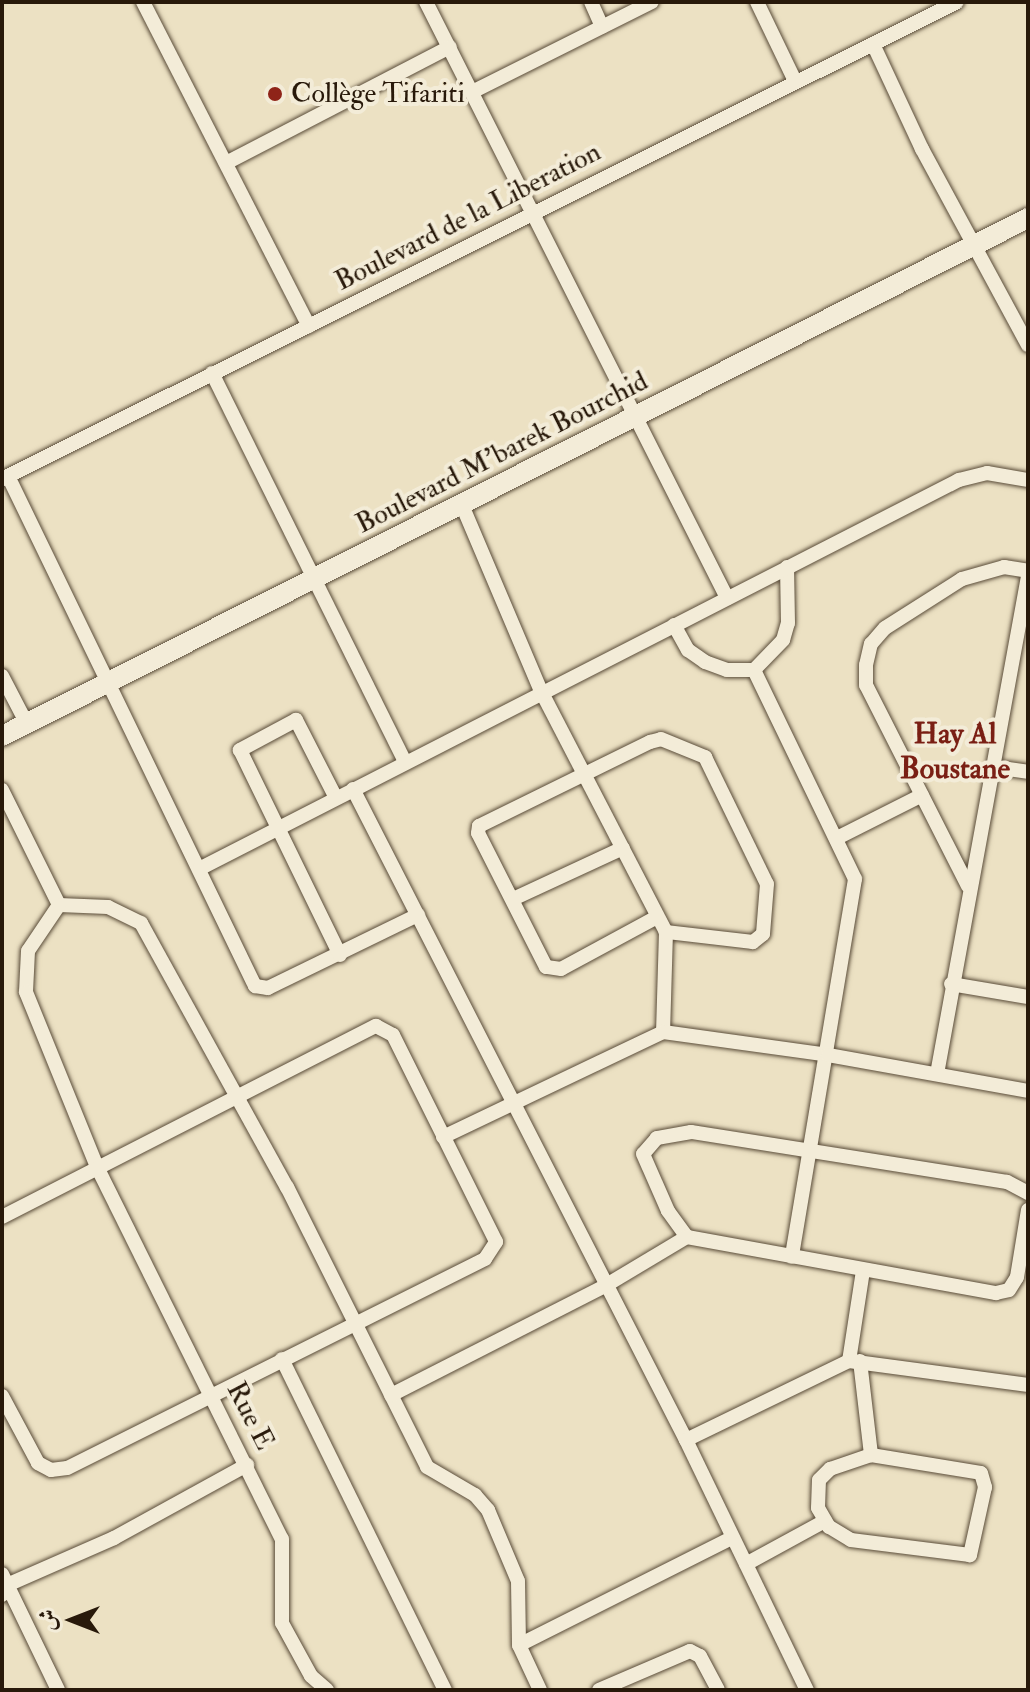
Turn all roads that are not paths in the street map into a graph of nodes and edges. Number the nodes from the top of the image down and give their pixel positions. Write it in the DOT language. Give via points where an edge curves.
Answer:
graph roads {
  1 [pos="143,2"];
  2 [pos="426,2"];
  3 [pos="591,2"];
  4 [pos="652,2"];
  5 [pos="757,2"];
  6 [pos="957,2"];
  7 [pos="602,27"];
  8 [pos="873,44"];
  9 [pos="450,47"];
  10 [pos="795,81"];
  11 [pos="472,92"];
  12 [pos="226,163"];
  13 [pos="537,214"];
  14 [pos="1028,218"];
  15 [pos="975,245"];
  16 [pos="309,326"];
  17 [pos="1028,345"];
  18 [pos="212,373"];
  19 [pos="634,417"];
  20 [pos="5,478"];
  21 [pos="1028,480"];
  22 [pos="462,505"];
  23 [pos="787,567"];
  24 [pos="1028,574"];
  25 [pos="317,579"];
  26 [pos="727,598"];
  27 [pos="674,625"];
  28 [pos="754,670"];
  29 [pos="2,676"];
  30 [pos="108,682"];
  31 [pos="541,691"];
  32 [pos="27,724"];
  33 [pos="2,736"];
  34 [pos="405,762"];
  35 [pos="994,767"];
  36 [pos="1028,772"];
  37 [pos="584,773"];
  38 [pos="353,789"];
  39 [pos="2,790"];
  40 [pos="922,795"];
  41 [pos="336,798"];
  42 [pos="278,828"];
  43 [pos="837,838"];
  44 [pos="623,848"];
  45 [pos="199,869"];
  46 [pos="968,886"];
  47 [pos="513,899"];
  48 [pos="59,905"];
  49 [pos="418,915"];
  50 [pos="657,917"];
  51 [pos="666,932"];
  52 [pos="340,955"];
  53 [pos="951,984"];
  54 [pos="1028,997"];
  55 [pos="663,1032"];
  56 [pos="828,1055"];
  57 [pos="937,1074"];
  58 [pos="1028,1091"];
  59 [pos="237,1096"];
  60 [pos="513,1102"];
  61 [pos="443,1137"];
  62 [pos="812,1148"];
  63 [pos="98,1169"];
  64 [pos="1028,1193"];
  65 [pos="1028,1210"];
  66 [pos="2,1217"];
  67 [pos="687,1237"];
  68 [pos="792,1257"];
  69 [pos="863,1271"];
  70 [pos="605,1286"];
  71 [pos="358,1325"];
  72 [pos="282,1359"];
  73 [pos="855,1361"];
  74 [pos="1028,1385"];
  75 [pos="391,1395"];
  76 [pos="2,1396"];
  77 [pos="211,1397"];
  78 [pos="686,1440"];
  79 [pos="871,1455"];
  80 [pos="247,1465"];
  81 [pos="825,1521"];
  82 [pos="732,1538"];
  83 [pos="746,1564"];
  84 [pos="4,1585"];
  85 [pos="519,1645"];
  86 [pos="58,1690"];
  87 [pos="327,1690"];
  88 [pos="445,1690"];
  89 [pos="540,1690"];
  90 [pos="599,1690"];
  91 [pos="718,1690"];
  92 [pos="807,1690"];
  1 -- 12 [label="street"];
  2 -- 9 [label="street"];
  3 -- 7 [label="street"];
  4 -- 7 [label="street"];
  5 -- 10 [label="street"];
  6 -- 8 [label="street, Boulevard de la Liberation"];
  7 -- 11 [label="street"];
  8 -- 10 [label="street, Boulevard de la Liberation"];
  8 -- 15 [label="street"];
  9 -- 11 [label="street"];
  9 -- 12 [label="street"];
  10 -- 13 [label="street, Boulevard de la Liberation"];
  11 -- 13 [label="street"];
  12 -- 16 [label="street"];
  13 -- 16 [label="street, Boulevard de la Liberation"];
  13 -- 19 [label="street"];
  14 -- 15 [label="street, Boulevard M'barek Bourchid"];
  15 -- 17 [label="street"];
  15 -- 19 [label="street, Boulevard M'barek Bourchid"];
  16 -- 18 [label="street, Boulevard de la Liberation"];
  18 -- 20 [label="street, Boulevard de la Liberation"];
  18 -- 25 [label="street"];
  19 -- 22 [label="street, Boulevard M'barek Bourchid"];
  19 -- 26 [label="street"];
  20 -- 30 [label="street"];
  21 -- 23 [label="street" via="987,473 959,480"];
  22 -- 25 [label="street, Boulevard M'barek Bourchid"];
  22 -- 31 [label="street"];
  23 -- 26 [label="street"];
  23 -- 28 [label="street" via="788,623 783,640"];
  24 -- 35 [label="street"];
  24 -- 40 [label="street" via="1004,567 962,579 885,628 871,644 866,685"];
  25 -- 30 [label="street, Boulevard M'barek Bourchid"];
  25 -- 34 [label="street"];
  26 -- 27 [label="street"];
  27 -- 28 [label="street" via="688,650 705,662 727,670"];
  27 -- 31 [label="street"];
  28 -- 43 [label="street"];
  29 -- 32 [label="street"];
  30 -- 32 [label="street, Boulevard M'barek Bourchid"];
  30 -- 45 [label="street"];
  31 -- 34 [label="street"];
  31 -- 37 [label="street"];
  32 -- 33 [label="street, Boulevard M'barek Bourchid"];
  34 -- 38 [label="street"];
  35 -- 36 [label="street"];
  35 -- 46 [label="street"];
  37 -- 44 [label="street"];
  37 -- 47 [label="street" via="479,826"];
  37 -- 51 [label="street" via="661,739 708,762 767,884 763,934 753,942"];
  38 -- 41 [label="street"];
  38 -- 49 [label="street"];
  39 -- 48 [label="street"];
  40 -- 43 [label="street"];
  40 -- 46 [label="street"];
  41 -- 42 [label="street"];
  41 -- 42 [label="street" via="302,725 289,721 240,752"];
  42 -- 45 [label="street"];
  42 -- 52 [label="street"];
  43 -- 56 [label="street" via="855,879"];
  44 -- 47 [label="street"];
  44 -- 50 [label="street"];
  45 -- 52 [label="street" via="258,988"];
  46 -- 53 [label="street"];
  47 -- 50 [label="street" via="546,967 553,970"];
  48 -- 59 [label="street" via="108,907 141,923"];
  48 -- 63 [label="street, Rue E" via="28,951 26,992"];
  49 -- 52 [label="street"];
  49 -- 60 [label="street"];
  50 -- 51 [label="street"];
  51 -- 55 [label="street"];
  53 -- 54 [label="street"];
  53 -- 57 [label="street"];
  55 -- 56 [label="street"];
  55 -- 60 [label="street"];
  56 -- 57 [label="street"];
  56 -- 62 [label="street"];
  57 -- 58 [label="street"];
  59 -- 61 [label="street" via="370,1027 384,1027 393,1035"];
  59 -- 63 [label="street"];
  59 -- 71 [label="street"];
  60 -- 61 [label="street"];
  60 -- 70 [label="street"];
  61 -- 71 [label="street" via="494,1248 488,1257"];
  62 -- 64 [label="street" via="1007,1182"];
  62 -- 67 [label="street" via="691,1132 649,1144 644,1162"];
  62 -- 68 [label="street"];
  63 -- 66 [label="street"];
  63 -- 77 [label="street, Rue E"];
  65 -- 69 [label="street" via="1017,1277 1006,1291"];
  67 -- 68 [label="street"];
  67 -- 70 [label="street"];
  68 -- 69 [label="street"];
  69 -- 73 [label="street"];
  70 -- 75 [label="street"];
  70 -- 78 [label="street"];
  71 -- 72 [label="street"];
  71 -- 75 [label="street"];
  72 -- 77 [label="street"];
  72 -- 88 [label="street"];
  73 -- 74 [label="street"];
  73 -- 78 [label="street"];
  73 -- 79 [label="street"];
  75 -- 85 [label="street" via="427,1467 475,1495 488,1510 518,1581"];
  76 -- 77 [label="street" via="28,1451 51,1470 67,1468"];
  77 -- 80 [label="street, Rue E"];
  78 -- 82 [label="street"];
  79 -- 81 [label="street" via="830,1469 819,1480 818,1508"];
  79 -- 81 [label="street" via="982,1474 980,1522 970,1555 851,1540"];
  80 -- 84 [label="street" via="114,1538"];
  80 -- 87 [label="street, Rue E" via="282,1539 282,1623 311,1676"];
  81 -- 83 [label="street"];
  82 -- 83 [label="street"];
  82 -- 85 [label="street"];
  83 -- 92 [label="street"];
  84 -- 86 [label="street"];
  85 -- 89 [label="street"];
  90 -- 91 [label="street" via="690,1651 700,1656"];
}
